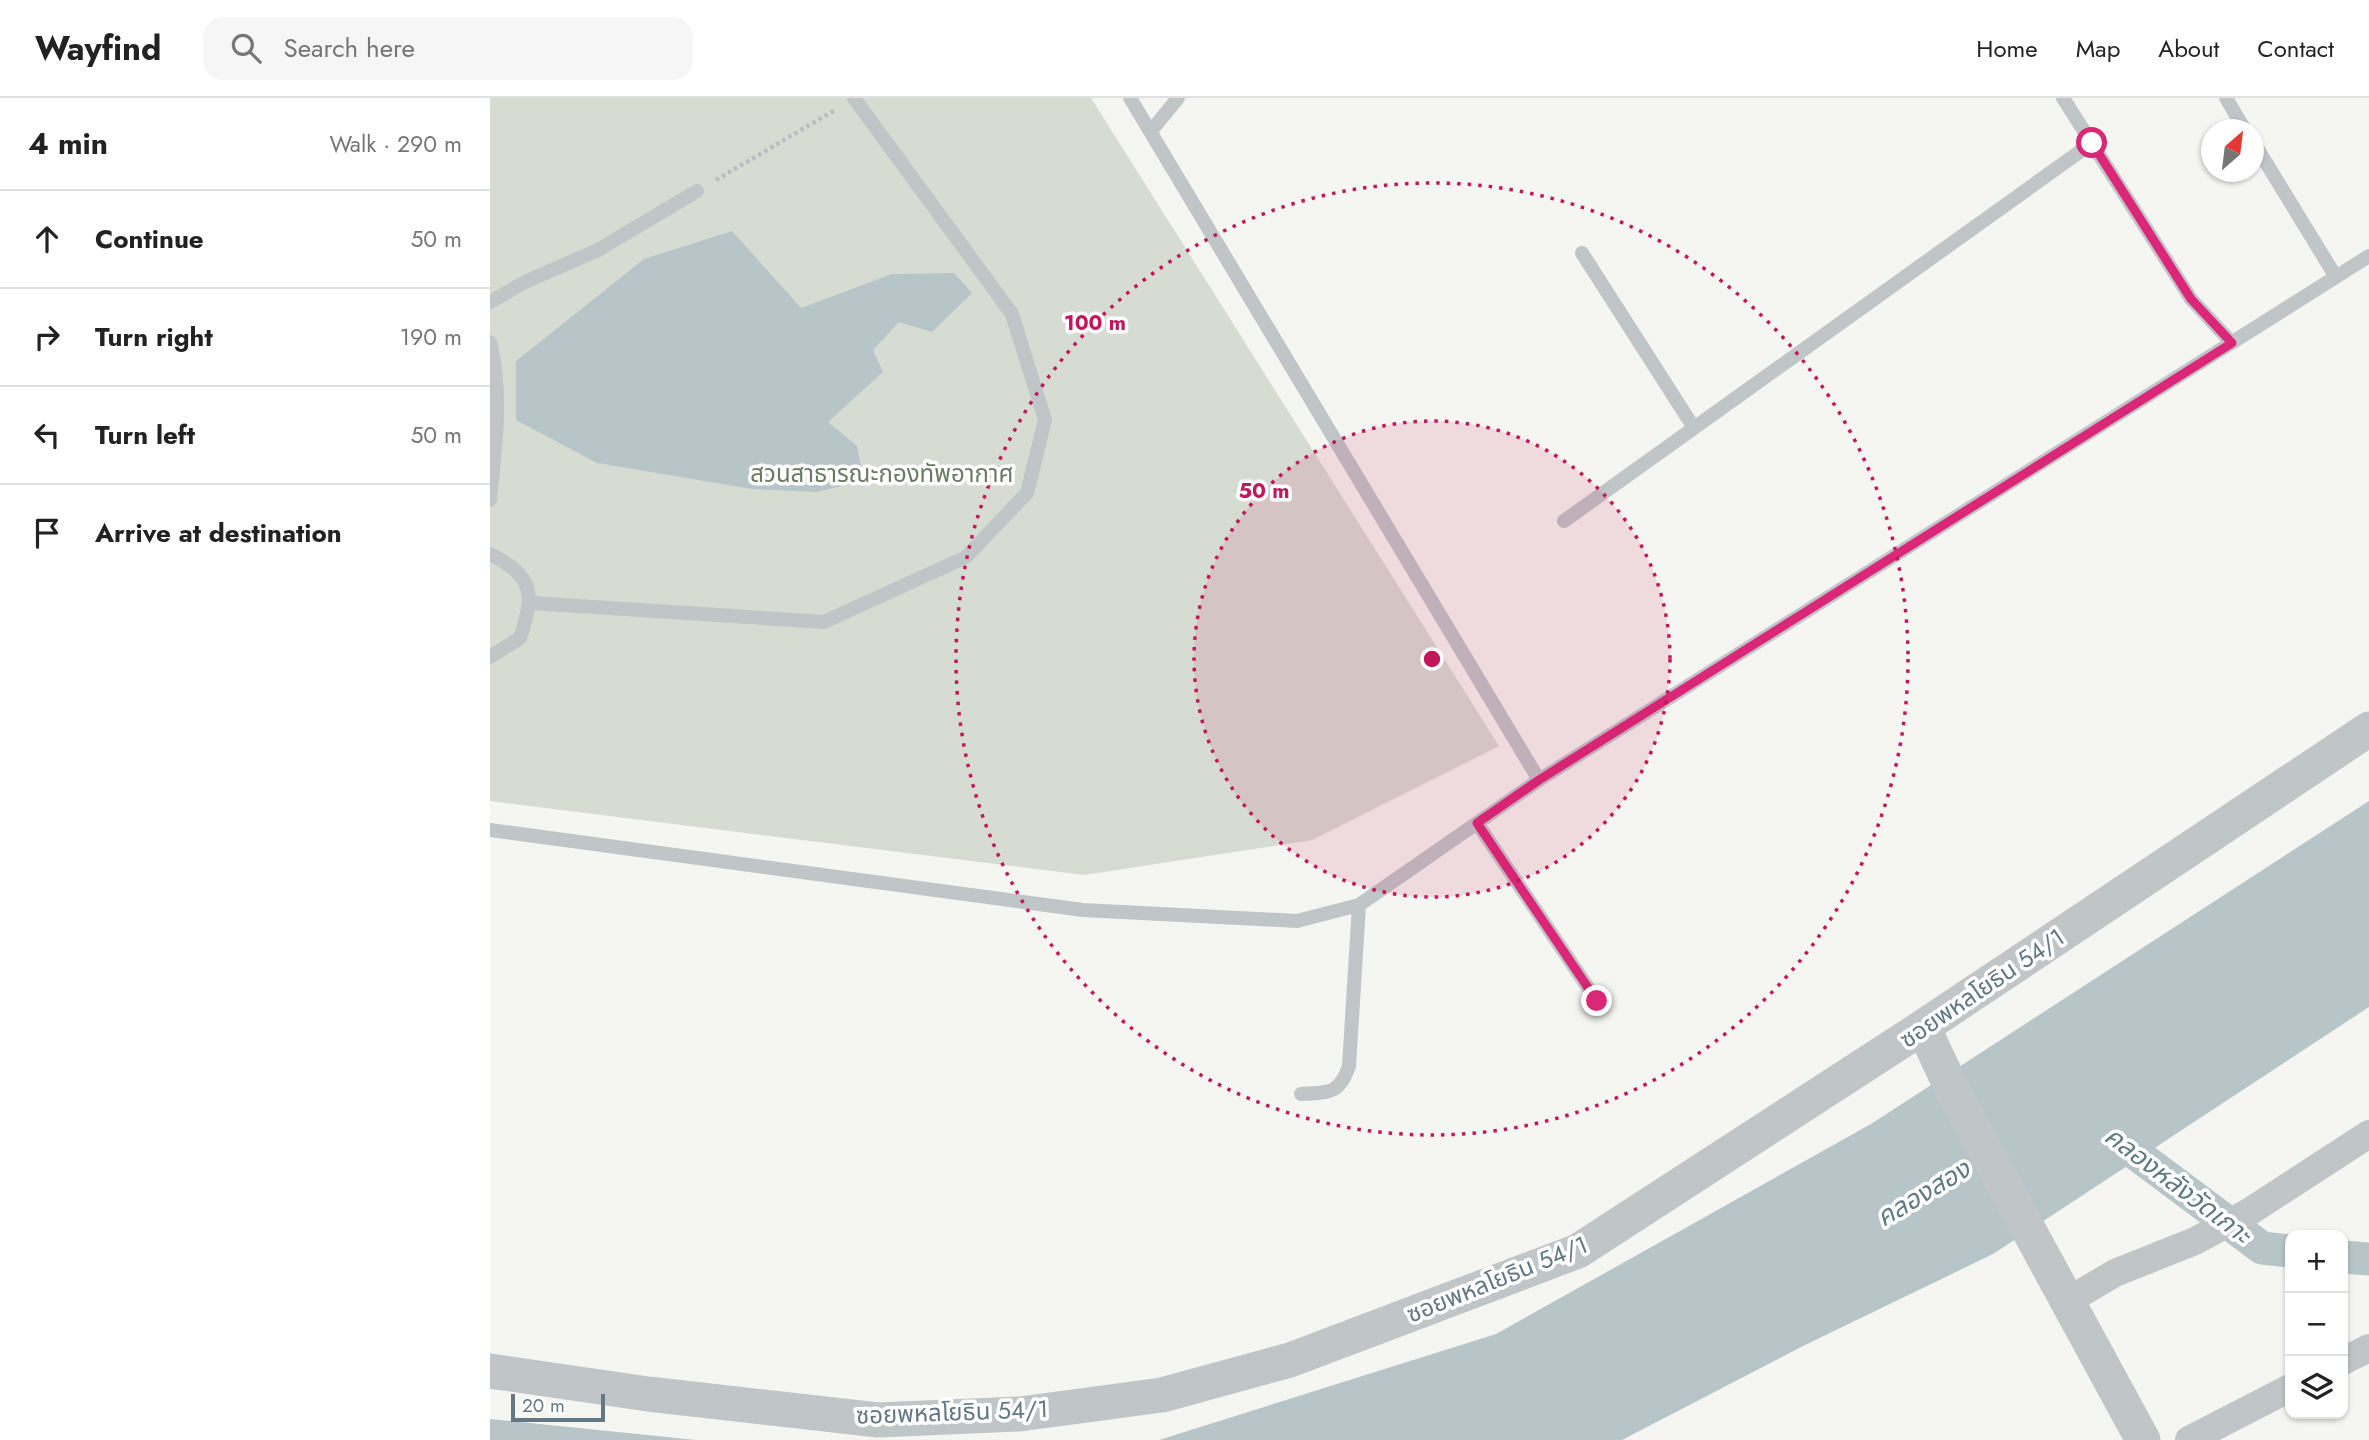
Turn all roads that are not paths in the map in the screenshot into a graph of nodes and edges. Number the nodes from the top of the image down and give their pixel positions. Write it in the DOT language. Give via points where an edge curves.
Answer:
graph roads {
  1 [pos="1130,98"];
  2 [pos="1178,98"];
  3 [pos="2063,98"];
  4 [pos="2226,98"];
  5 [pos="854,99"];
  6 [pos="2238,119"];
  7 [pos="1151,131"];
  8 [pos="2092,143"];
  9 [pos="2264,161"];
  10 [pos="697,191"];
  11 [pos="1582,253"];
  12 [pos="2369,256"];
  13 [pos="2336,277"];
  14 [pos="490,302"];
  15 [pos="490,342"];
  16 [pos="2232,343"];
  17 [pos="1694,428"];
  18 [pos="490,500"];
  19 [pos="1564,521"];
  20 [pos="490,554"];
  21 [pos="532,603"];
  22 [pos="490,657"];
  23 [pos="2369,729"];
  24 [pos="1539,780"];
  25 [pos="1477,823"];
  26 [pos="490,830"];
  27 [pos="1359,905"];
  28 [pos="1597,1001"];
  29 [pos="1923,1027"];
  30 [pos="1301,1094"];
  31 [pos="2369,1134"];
  32 [pos="2066,1302"];
  33 [pos="2369,1348"];
  34 [pos="2348,1358"];
  35 [pos="490,1371"];
  36 [pos="2285,1391"];
  37 [pos="2143,1440"];
  38 [pos="2189,1440"];
  1 -- 7 [label="lane"];
  2 -- 7 [label="lane"];
  3 -- 8 [label="lane"];
  4 -- 6 [label="lane"];
  5 -- 21 [label="lane" via="1012,314 1045,420 1027,493 966,557 824,622"];
  7 -- 24 [label="lane"];
  8 -- 16 [label="lane" via="2191,299"];
  8 -- 17 [label="lane"];
  9 -- 13 [label="lane"];
  10 -- 14 [label="lane" via="598,250"];
  11 -- 17 [label="lane"];
  12 -- 13 [label="lane"];
  13 -- 16 [label="lane"];
  15 -- 18 [label="lane" via="496,442"];
  16 -- 24 [label="lane"];
  17 -- 19 [label="lane"];
  20 -- 21 [label="lane" via="518,569"];
  21 -- 22 [label="lane" via="520,638"];
  23 -- 29 [label="street, ซอยพหลโยธิน 54/1"];
  24 -- 25 [label="lane"];
  25 -- 27 [label="lane"];
  25 -- 28 [label="lane"];
  26 -- 27 [label="lane" via="1083,909 1297,921"];
  27 -- 30 [label="lane" via="1349,1066 1344,1082 1334,1091"];
  29 -- 32 [label="street"];
  29 -- 35 [label="street, ซอยพหลโยธิน 54/1" via="1578,1251 1290,1360 1162,1395 1020,1414 878,1420"];
  31 -- 32 [label="street" via="2249,1212 2195,1241 2115,1273"];
  32 -- 37 [label="street"];
  33 -- 34 [label="street"];
  36 -- 38 [label="street"];
}
